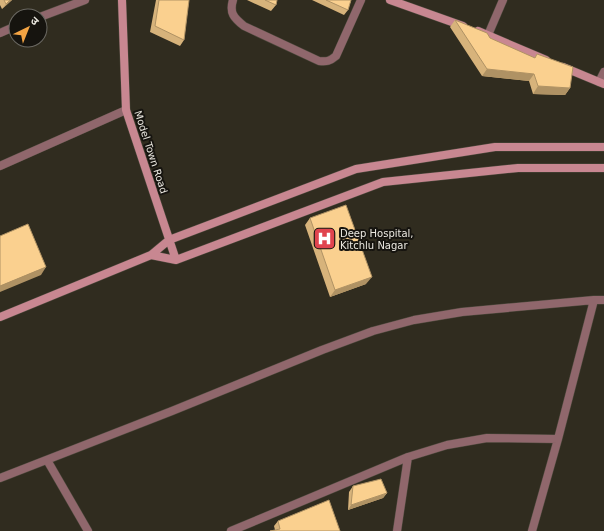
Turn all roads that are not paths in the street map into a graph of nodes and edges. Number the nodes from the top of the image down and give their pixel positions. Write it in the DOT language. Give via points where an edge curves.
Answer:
graph roads {
  1 [pos="85,0"];
  2 [pos="122,0"];
  3 [pos="232,0"];
  4 [pos="361,0"];
  5 [pos="390,0"];
  6 [pos="503,0"];
  7 [pos="48,14"];
  8 [pos="488,35"];
  9 [pos="604,72"];
  10 [pos="602,83"];
  11 [pos="126,110"];
  12 [pos="604,147"];
  13 [pos="0,166"];
  14 [pos="604,168"];
  15 [pos="169,240"];
  16 [pos="151,255"];
  17 [pos="176,260"];
  18 [pos="594,300"];
  19 [pos="604,300"];
  20 [pos="0,317"];
  21 [pos="558,439"];
  22 [pos="408,457"];
  23 [pos="46,460"];
  24 [pos="0,478"];
  25 [pos="88,531"];
  26 [pos="231,531"];
  27 [pos="397,531"];
  28 [pos="532,531"];
  1 -- 7 [label="street"];
  2 -- 11 [label="street, Model Town Road"];
  3 -- 4 [label="street" via="230,8 233,15 244,26 325,62 336,56"];
  5 -- 8 [label="street"];
  6 -- 8 [label="street"];
  8 -- 10 [label="street"];
  9 -- 10 [label="street"];
  11 -- 13 [label="street"];
  11 -- 15 [label="street, Model Town Road"];
  12 -- 15 [label="street" via="495,147 356,169"];
  14 -- 17 [label="street" via="518,168 383,182"];
  15 -- 16 [label="street"];
  15 -- 17 [label="street, Model Town Road"];
  16 -- 17 [label="street"];
  16 -- 20 [label="street"];
  18 -- 19 [label="street"];
  18 -- 21 [label="street"];
  18 -- 23 [label="street" via="462,312 414,320 322,350"];
  21 -- 22 [label="street" via="487,438 447,445"];
  21 -- 28 [label="street"];
  22 -- 26 [label="street"];
  22 -- 27 [label="street"];
  23 -- 24 [label="street"];
  23 -- 25 [label="street"];
}
